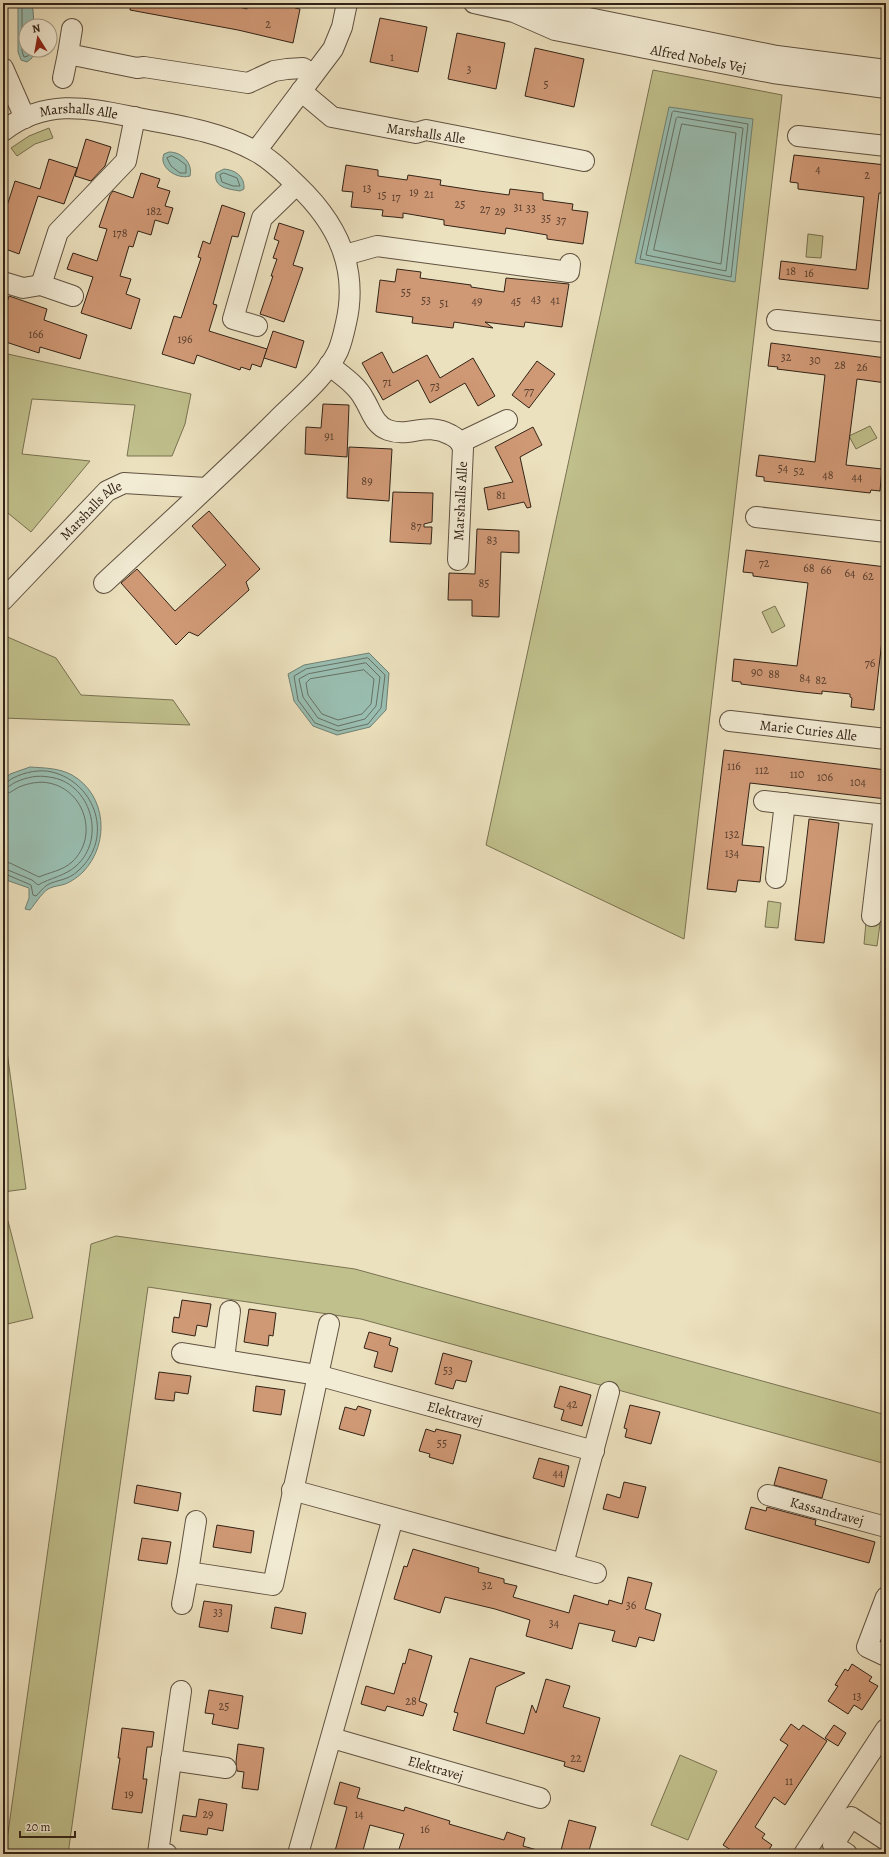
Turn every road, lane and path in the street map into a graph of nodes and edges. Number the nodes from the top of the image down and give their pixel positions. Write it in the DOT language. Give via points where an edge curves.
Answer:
graph roads {
  1 [pos="347,3"];
  2 [pos="474,3"];
  3 [pos="514,12"];
  4 [pos="72,29"];
  5 [pos="68,54"];
  6 [pos="3,68"];
  7 [pos="886,70"];
  8 [pos="313,75"];
  9 [pos="63,78"];
  10 [pos="886,88"];
  11 [pos="301,91"];
  12 [pos="135,117"];
  13 [pos="25,118"];
  14 [pos="3,131"];
  15 [pos="798,136"];
  16 [pos="886,146"];
  17 [pos="256,151"];
  18 [pos="584,161"];
  19 [pos="296,185"];
  20 [pos="345,255"];
  21 [pos="570,268"];
  22 [pos="3,282"];
  23 [pos="42,286"];
  24 [pos="73,296"];
  25 [pos="777,320"];
  26 [pos="257,326"];
  27 [pos="886,332"];
  28 [pos="328,365"];
  29 [pos="507,420"];
  30 [pos="461,442"];
  31 [pos="206,488"];
  32 [pos="756,517"];
  33 [pos="886,532"];
  34 [pos="458,560"];
  35 [pos="104,583"];
  36 [pos="3,600"];
  37 [pos="730,721"];
  38 [pos="886,739"];
  39 [pos="764,801"];
  40 [pos="785,803"];
  41 [pos="885,815"];
  42 [pos="776,878"];
  43 [pos="872,916"];
  44 [pos="230,1311"];
  45 [pos="329,1324"];
  46 [pos="182,1353"];
  47 [pos="224,1359"];
  48 [pos="317,1375"];
  49 [pos="609,1392"];
  50 [pos="594,1451"];
  51 [pos="292,1490"];
  52 [pos="768,1495"];
  53 [pos="393,1518"];
  54 [pos="196,1521"];
  55 [pos="886,1527"];
  56 [pos="563,1564"];
  57 [pos="188,1572"];
  58 [pos="596,1573"];
  59 [pos="886,1598"];
  60 [pos="182,1604"];
  61 [pos="886,1656"];
  62 [pos="181,1691"];
  63 [pos="886,1729"];
  64 [pos="332,1738"];
  65 [pos="172,1760"];
  66 [pos="226,1768"];
  67 [pos="540,1798"];
  68 [pos="825,1822"];
  69 [pos="841,1833"];
  70 [pos="886,1840"];
  71 [pos="167,1854"];
  72 [pos="298,1854"];
  73 [pos="804,1854"];
  74 [pos="847,1854"];
  1 -- 8 [label="street" via="342,27 333,49"];
  2 -- 3 [label="street, Alfred Nobels Vej"];
  3 -- 7 [label="street, Alfred Nobels Vej" via="559,12 777,56"];
  3 -- 10 [label="street, Alfred Nobels Vej" via="555,30 773,74"];
  4 -- 5 [label="street"];
  5 -- 8 [label="street" via="136,68 144,67 248,83 274,71 287,69 303,68"];
  5 -- 9 [label="street"];
  6 -- 13 [label="street, Marshalls Alle"];
  8 -- 11 [label="street"];
  11 -- 17 [label="street"];
  11 -- 18 [label="street, Marshalls Alle" via="332,117 416,134 426,130"];
  12 -- 13 [label="street, Marshalls Alle" via="66,107"];
  12 -- 17 [label="street, Marshalls Alle" via="227,138"];
  12 -- 23 [label="street, Marshalls Alle" via="126,162 58,232"];
  13 -- 14 [label="street, Marshalls Alle"];
  15 -- 16 [label="street"];
  17 -- 19 [label="street, Marshalls Alle" via="284,172"];
  19 -- 20 [label="street, Marshalls Alle" via="322,212"];
  19 -- 26 [label="street" via="262,218 233,319"];
  20 -- 21 [label="street" via="376,238"];
  20 -- 28 [label="street, Marshalls Alle" via="349,268 350,308 338,351"];
  22 -- 23 [label="street" via="23,288"];
  23 -- 24 [label="street"];
  25 -- 27 [label="street"];
  28 -- 30 [label="street, Marshalls Alle" via="359,390 374,420 387,430 405,433 422,428 441,430"];
  28 -- 31 [label="street, Marshalls Alle" via="321,376 248,450"];
  29 -- 30 [label="street, Marshalls Alle"];
  30 -- 34 [label="street, Marshalls Alle" via="463,448"];
  31 -- 35 [label="street, Marshalls Alle"];
  31 -- 36 [label="street, Marshalls Alle" via="124,483 108,491"];
  32 -- 33 [label="street"];
  37 -- 38 [label="street, Marie Curies Alle"];
  39 -- 40 [label="street"];
  40 -- 41 [label="street"];
  40 -- 42 [label="street"];
  41 -- 43 [label="street"];
  44 -- 47 [label="street"];
  45 -- 48 [label="street"];
  46 -- 47 [label="street, Elektravej"];
  47 -- 48 [label="street, Elektravej"];
  48 -- 50 [label="street, Elektravej"];
  48 -- 51 [label="street"];
  49 -- 50 [label="street"];
  50 -- 56 [label="street"];
  51 -- 53 [label="street"];
  51 -- 57 [label="street" via="273,1584"];
  52 -- 55 [label="street, Kassandravej"];
  53 -- 56 [label="street"];
  53 -- 64 [label="street"];
  54 -- 57 [label="street"];
  56 -- 58 [label="street"];
  57 -- 60 [label="street"];
  59 -- 61 [label="street" via="867,1647"];
  62 -- 65 [label="street"];
  63 -- 68 [label="street"];
  64 -- 67 [label="street, Elektravej"];
  64 -- 72 [label="street"];
  65 -- 66 [label="street"];
  65 -- 71 [label="street" via="158,1853"];
  68 -- 69 [label="street"];
  68 -- 73 [label="street"];
  69 -- 70 [label="street" via="851,1817"];
  69 -- 74 [label="street" via="833,1845"];
}
